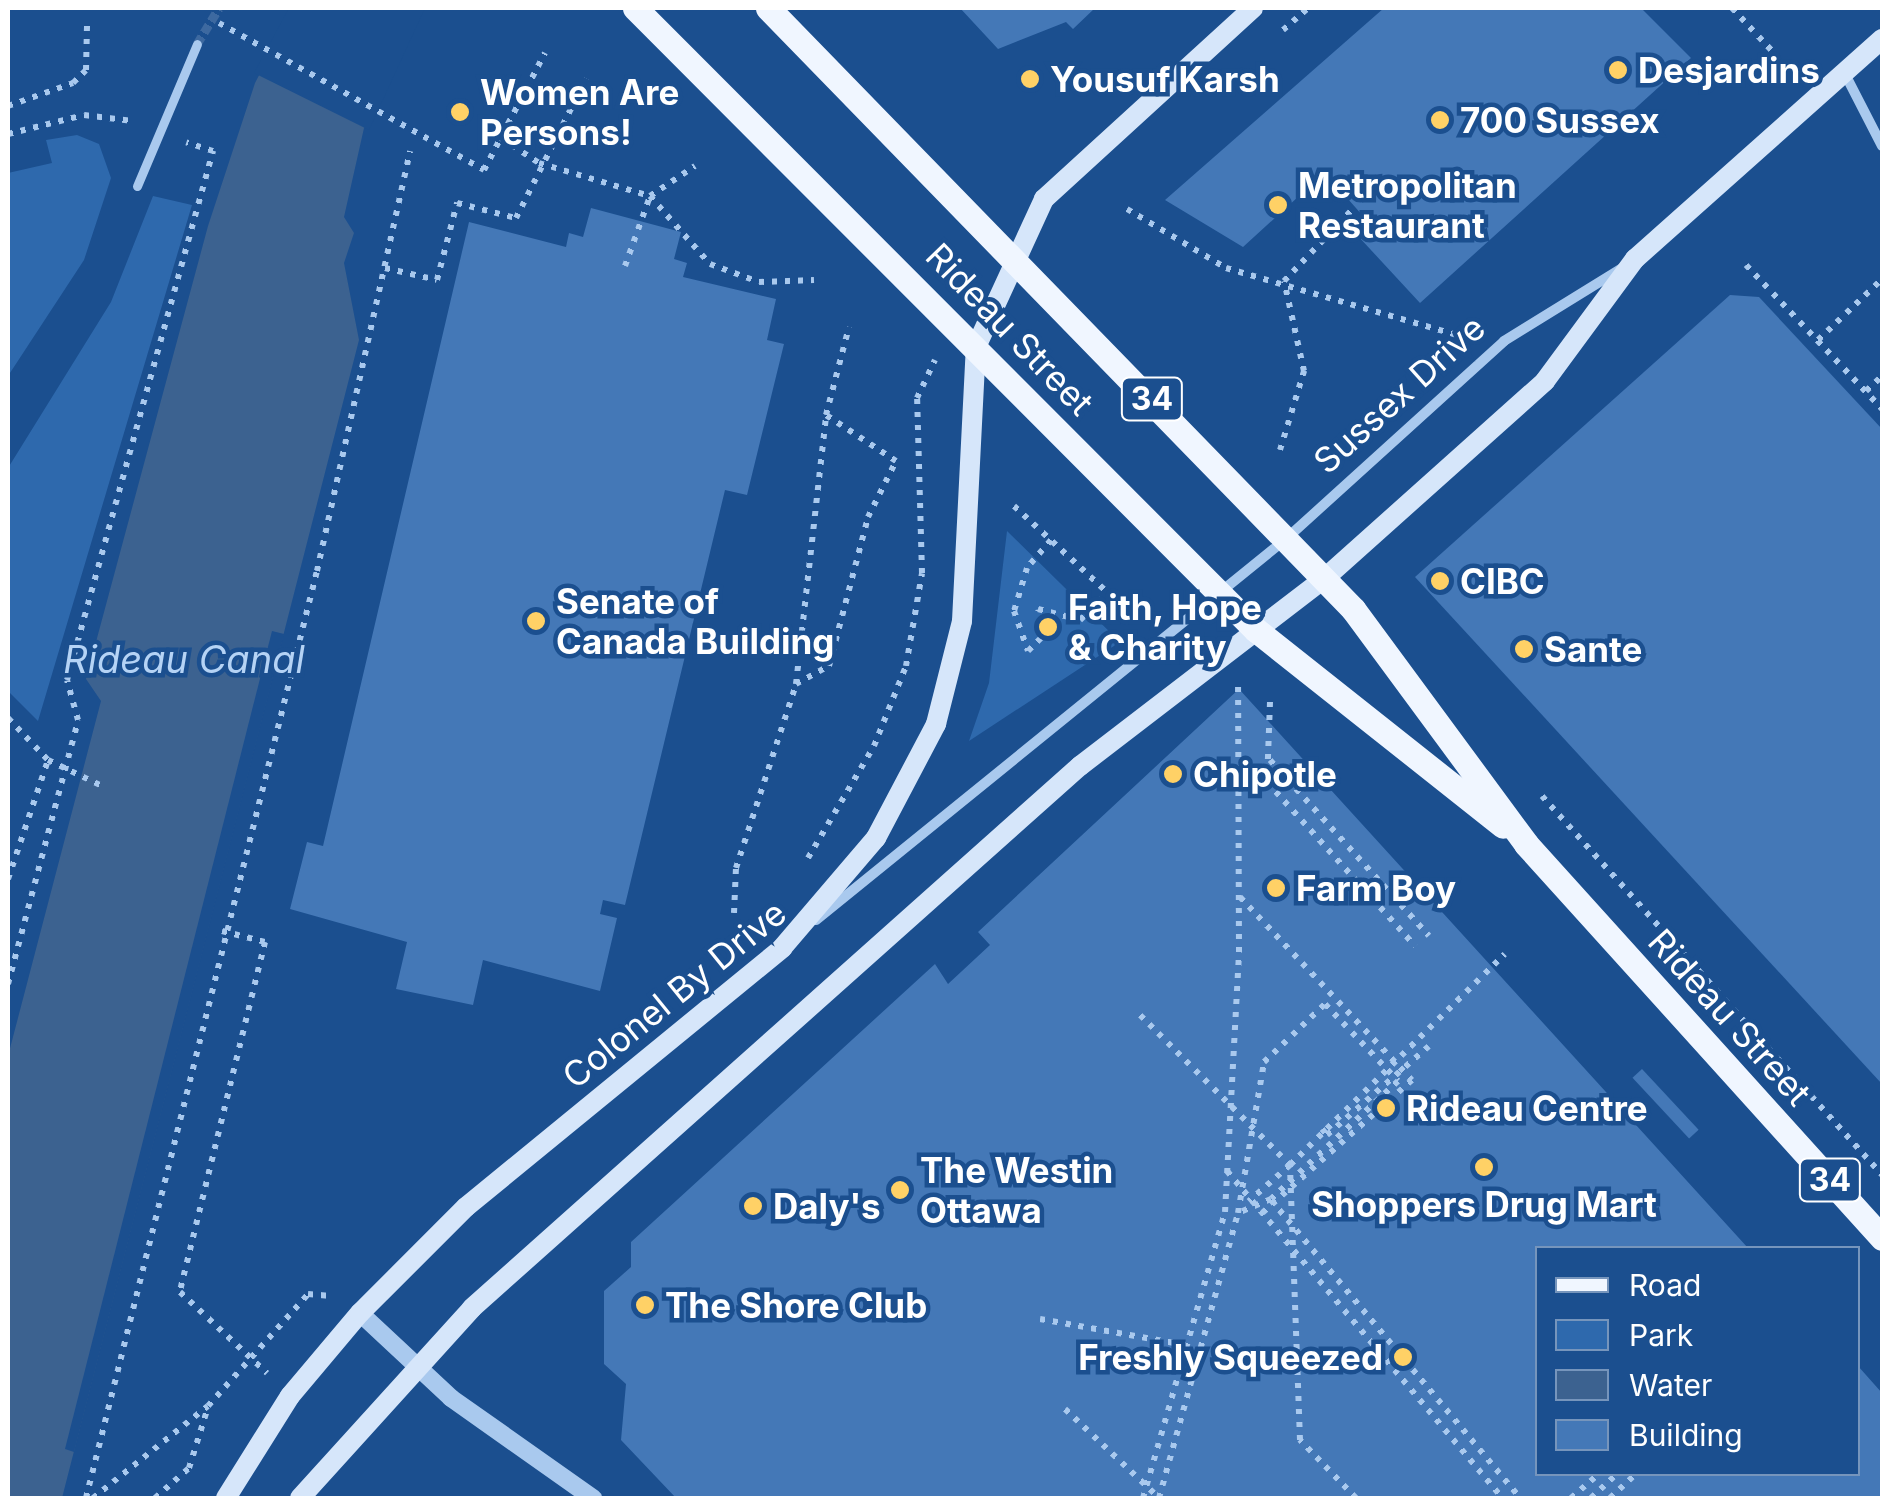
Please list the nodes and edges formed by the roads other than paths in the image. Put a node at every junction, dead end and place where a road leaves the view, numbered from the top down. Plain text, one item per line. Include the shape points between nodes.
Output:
1 (635, 8) edge
2 (768, 8) edge
3 (1253, 8) edge
4 (1882, 40) edge
5 (197, 44) tunnel mouth
6 (1845, 74) junction
7 (1882, 146) edge
8 (138, 186) dead end
9 (1635, 259) junction
10 (1016, 260) junction
11 (976, 347) junction
12 (1287, 538) junction
13 (1325, 578) junction
14 (1219, 593) junction
15 (1256, 630) junction
16 (1526, 844) junction
17 (782, 948) junction
18 (1882, 1238) edge
19 (360, 1312) junction
20 (415, 1364) junction
21 (226, 1498) edge
22 (300, 1498) edge
23 (593, 1498) edge

1 - 11 main road, Rideau Street / 34
2 - 10 main road, Rideau Street / 34
3 - 10 main road via 1044,199
4 - 6 main road, Sussex Drive
5 - 8 street
6 - 7 street
6 - 9 main road, Sussex Drive
9 - 12 street, Sussex Drive via 1504,341
9 - 13 main road, Sussex Drive via 1545,381
10 - 11 main road
10 - 12 main road, Rideau Street / 34
11 - 14 main road, Rideau Street / 34
11 - 17 main road via 964,606 936,724 876,838
12 - 13 main road, Rideau Street / 34
12 - 14 street, Sussex Drive
13 - 15 main road, Sussex Drive
13 - 16 main road, Rideau Street / 34 via 1389,649
14 - 15 main road, Rideau Street / 34
14 - 17 street, Colonel By Drive
15 - 16 main road, Rideau Street / 34
15 - 20 main road via 1080,766
16 - 18 main road, Rideau Street / 34
17 - 19 main road, Colonel By Drive via 466,1207
19 - 20 street
19 - 21 main road, Colonel By Drive via 290,1396
20 - 22 main road
20 - 23 street

